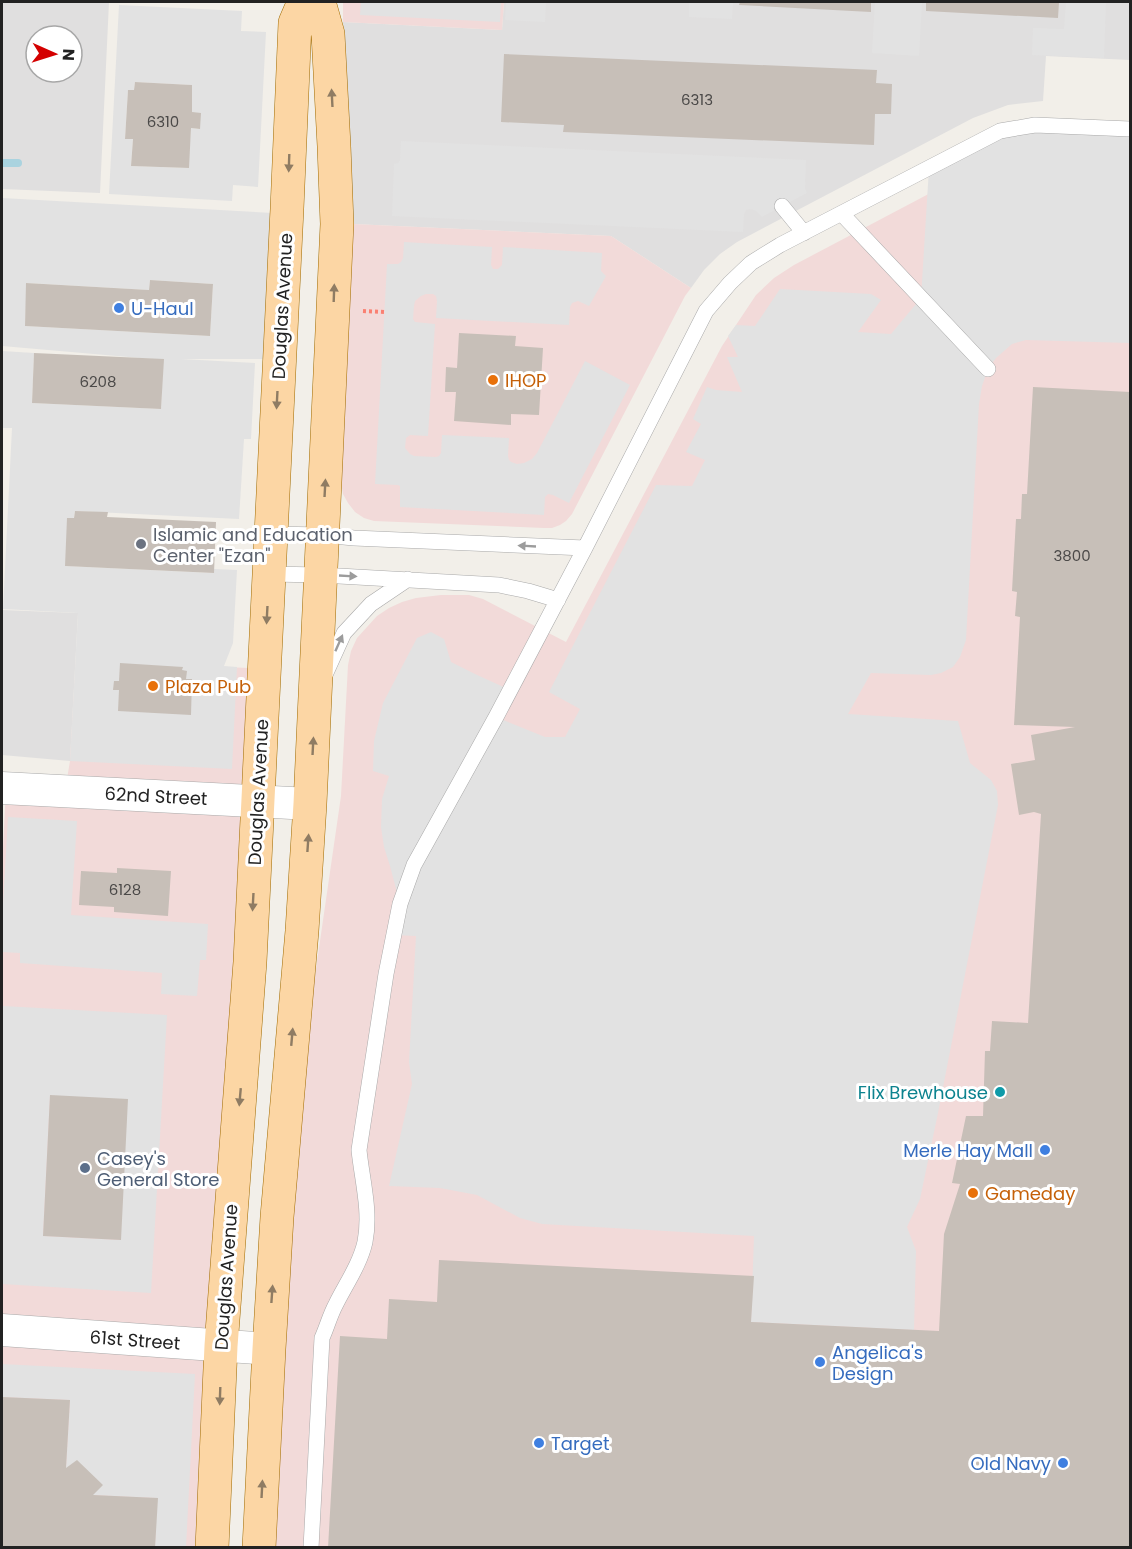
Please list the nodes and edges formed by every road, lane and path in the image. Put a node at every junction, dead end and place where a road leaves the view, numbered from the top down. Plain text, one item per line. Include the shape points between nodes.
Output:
1 (304, 2) edge
2 (319, 2) edge
3 (1131, 129) edge
4 (782, 206) dead end
5 (842, 214) junction
6 (804, 233) junction
7 (367, 311) dead end
8 (384, 312) dead end
9 (988, 369) dead end
10 (271, 534) junction
11 (323, 535) junction
12 (585, 548) junction
13 (269, 574) junction
14 (321, 575) junction
15 (408, 579) junction
16 (558, 600) junction
17 (315, 696) junction
18 (2, 788) edge
19 (258, 802) junction
20 (310, 804) junction
21 (2, 1330) edge
22 (221, 1346) junction
23 (269, 1349) junction
24 (213, 1548) edge
25 (259, 1548) edge
26 (311, 1548) edge

1 -> 10 main road, Douglas Avenue via 295,23
11 -> 2 main road via 337,224 328,34
3 - 5 lane via 1035,125 1000,131
4 - 6 lane
5 - 6 lane
5 - 9 lane
6 - 12 lane via 751,263 706,311
7 - 8 path
10 - 11 lane
10 - 13 main road, Douglas Avenue
12 -> 11 lane
11 - 14 main road
12 - 16 lane
13 - 14 lane
13 -> 19 main road, Douglas Avenue
14 -> 15 lane
14 - 17 main road
15 - 16 lane via 499,585
17 -> 15 lane via 344,633 371,604
16 - 26 lane via 414,865 400,904 359,1150 367,1203 365,1241 359,1262 322,1338
20 -> 17 main road
18 - 19 street, 62nd Street
19 - 20 street, 62nd Street
19 -> 22 main road, Douglas Avenue
23 -> 20 main road
21 - 22 street, 61st Street
22 - 23 street, 61st Street
22 -> 24 main road, Douglas Avenue
25 -> 23 main road

